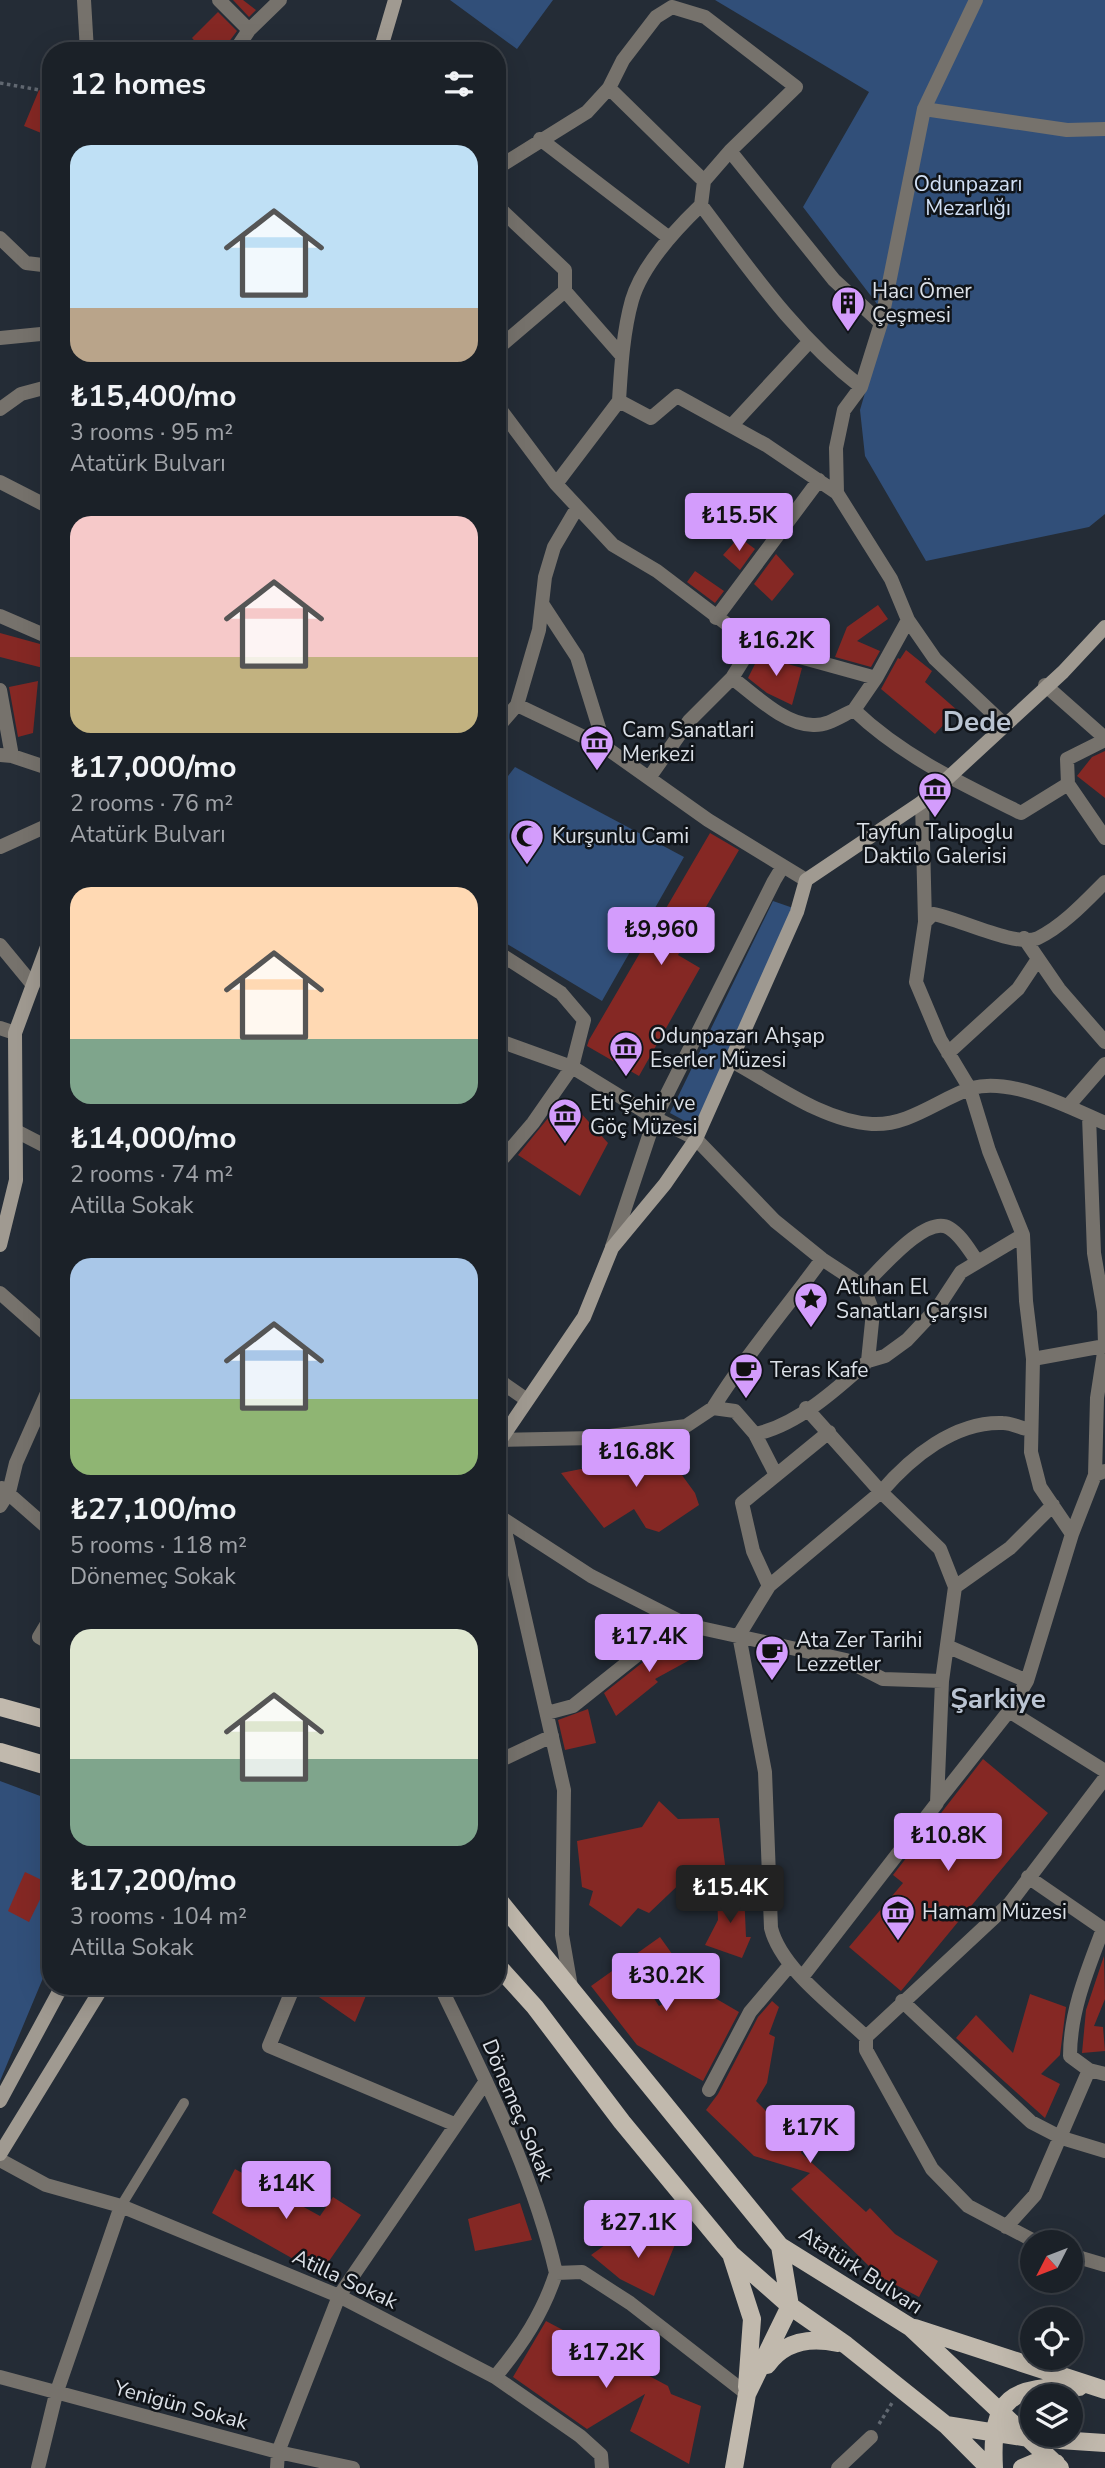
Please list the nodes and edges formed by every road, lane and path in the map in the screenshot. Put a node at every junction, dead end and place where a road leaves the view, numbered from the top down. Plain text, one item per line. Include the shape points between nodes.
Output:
1 (83, 0) edge
2 (219, 0) edge
3 (280, 0) edge
4 (395, 0) edge
5 (976, 0) edge
6 (249, 30) junction
7 (86, 42) edge
8 (241, 42) edge
9 (383, 42) edge
10 (0, 83) edge
11 (609, 88) junction
12 (42, 90) edge
13 (924, 109) junction
14 (1105, 129) edge
15 (540, 139) junction
16 (730, 151) junction
17 (506, 162) edge
18 (704, 181) junction
19 (701, 205) junction
20 (506, 214) edge
21 (668, 237) junction
22 (0, 238) edge
23 (42, 265) edge
24 (565, 292) junction
25 (881, 323) junction
26 (42, 334) edge
27 (0, 338) edge
28 (506, 341) edge
29 (809, 342) junction
30 (622, 356) junction
31 (861, 387) junction
32 (42, 388) edge
33 (619, 401) junction
34 (0, 409) edge
35 (506, 417) edge
36 (732, 425) junction
37 (819, 480) junction
38 (0, 482) edge
39 (556, 484) junction
40 (837, 494) junction
41 (42, 503) edge
42 (576, 508) junction
43 (543, 605) junction
44 (0, 616) edge
45 (716, 618) junction
46 (908, 620) junction
47 (1105, 627) edge
48 (42, 635) edge
49 (753, 644) junction
50 (732, 678) junction
51 (876, 678) junction
52 (1045, 685) junction
53 (0, 690) edge
54 (517, 705) junction
55 (854, 710) junction
56 (506, 718) edge
57 (1004, 724) junction
58 (1105, 739) edge
59 (605, 747) junction
60 (6, 755) edge
61 (42, 766) edge
62 (947, 777) junction
63 (649, 778) junction
64 (1068, 784) junction
65 (922, 802) junction
66 (42, 828) edge
67 (1105, 838) edge
68 (0, 847) edge
69 (783, 866) junction
70 (806, 880) junction
71 (1105, 882) edge
72 (925, 922) junction
73 (1024, 939) junction
74 (0, 945) edge
75 (506, 957) edge
76 (1038, 959) junction
77 (42, 960) edge
78 (33, 985) junction
79 (0, 1028) edge
80 (15, 1033) junction
81 (1105, 1042) edge
82 (506, 1043) edge
83 (948, 1053) junction
84 (730, 1060) junction
85 (1105, 1064) edge
86 (572, 1067) junction
87 (970, 1089) junction
88 (1068, 1106) junction
89 (1089, 1116) junction
90 (655, 1118) junction
91 (1105, 1123) edge
92 (18, 1132) junction
93 (696, 1139) junction
94 (42, 1144) edge
95 (506, 1154) edge
96 (1091, 1182) junction
97 (1105, 1191) edge
98 (1023, 1235) junction
99 (0, 1245) edge
100 (612, 1248) junction
101 (822, 1259) junction
102 (977, 1261) junction
103 (863, 1286) junction
104 (0, 1293) edge
105 (1105, 1311) edge
106 (42, 1330) edge
107 (1105, 1346) edge
108 (1033, 1359) junction
109 (868, 1361) junction
110 (506, 1385) edge
111 (527, 1400) junction
112 (42, 1404) edge
113 (713, 1408) junction
114 (806, 1408) junction
115 (1030, 1430) junction
116 (506, 1431) edge
117 (829, 1432) junction
118 (755, 1434) junction
119 (506, 1443) edge
120 (1100, 1473) edge
121 (776, 1475) junction
122 (4, 1490) edge
123 (881, 1492) junction
124 (1052, 1505) junction
125 (0, 1506) edge
126 (506, 1522) edge
127 (42, 1523) edge
128 (1072, 1534) junction
129 (506, 1535) edge
130 (769, 1586) junction
131 (955, 1587) junction
132 (687, 1625) junction
133 (739, 1635) junction
134 (949, 1647) junction
135 (942, 1681) junction
136 (1027, 1681) junction
137 (0, 1707) edge
138 (1009, 1710) junction
139 (547, 1713) junction
140 (42, 1719) edge
141 (552, 1736) junction
142 (0, 1752) edge
143 (506, 1758) edge
144 (42, 1764) edge
145 (1105, 1772) edge
146 (1105, 1779) edge
147 (937, 1803) junction
148 (1028, 1877) junction
149 (771, 1885) junction
150 (698, 1890) dead end
151 (506, 1909) edge
152 (1104, 1930) edge
153 (790, 1965) junction
154 (506, 1975) edge
155 (803, 1976) junction
156 (571, 1987) junction
157 (57, 1995) edge
158 (97, 1995) edge
159 (290, 1995) edge
160 (444, 1995) edge
161 (902, 2001) junction
162 (866, 2037) junction
163 (1089, 2070) junction
164 (1105, 2074) edge
165 (486, 2081) junction
166 (709, 2090) dead end
167 (0, 2101) edge
168 (184, 2103) dead end
169 (454, 2124) junction
170 (1062, 2138) junction
171 (1105, 2151) edge
172 (0, 2154) edge
173 (0, 2160) edge
174 (121, 2206) junction
175 (1006, 2227) junction
176 (1020, 2234) edge
177 (780, 2246) junction
178 (731, 2254) junction
179 (1083, 2259) edge
180 (1105, 2265) edge
181 (556, 2273) junction
182 (339, 2296) junction
183 (789, 2306) junction
184 (910, 2326) junction
185 (846, 2345) junction
186 (0, 2377) edge
187 (495, 2377) junction
188 (900, 2389) junction
189 (1101, 2389) edge
190 (56, 2394) junction
191 (747, 2394) junction
192 (1001, 2412) junction
193 (946, 2426) junction
194 (1020, 2430) edge
195 (992, 2432) junction
196 (872, 2437) joint
197 (1020, 2437) edge
198 (1083, 2442) edge
199 (1105, 2443) edge
200 (1038, 2447) edge
201 (278, 2452) junction
202 (1058, 2466) edge
203 (38, 2468) edge
204 (277, 2468) edge
205 (352, 2468) edge
206 (603, 2468) edge
207 (734, 2468) edge
208 (838, 2468) edge
209 (991, 2468) edge
210 (1022, 2468) edge

1 - 7 street
2 - 6 street
3 - 6 street
4 - 9 street
5 - 13 street
6 - 8 street
10 - 12 path
11 - 15 street via 587,112
11 - 16 street via 623,60 656,17 672,7 705,17 796,87
11 - 18 street
13 - 14 street via 1068,130
13 - 25 street
15 - 17 street
15 - 21 street
16 - 18 street
16 - 25 street via 834,280
18 - 19 street
19 - 21 street
19 - 29 street
20 - 24 street via 565,270
21 - 30 street via 632,298
22 - 23 street via 26,263
24 - 28 street
24 - 30 street
25 - 31 street
26 - 27 street
29 - 31 street
29 - 36 street
30 - 33 street
31 - 40 street via 844,410 836,449
32 - 34 street via 21,394
33 - 36 street via 651,418 677,396
33 - 39 street
35 - 39 street
36 - 37 street
37 - 40 street
37 - 45 street
38 - 41 street
39 - 42 street
40 - 46 street via 891,579
42 - 43 street via 554,547
42 - 45 street via 613,545 657,570
43 - 54 street
43 - 59 street via 577,657
44 - 48 street
45 - 49 street
46 - 51 street
46 - 57 street via 934,659
47 - 52 street
49 - 50 street
49 - 51 street
50 - 55 street via 796,722 813,726
50 - 63 street via 689,721
51 - 55 street
52 - 57 street
52 - 58 street
53 - 60 street
54 - 56 street
54 - 59 street
55 - 62 street
57 - 62 street
58 - 64 street via 1067,759
59 - 63 street
60 - 61 street
62 - 64 street via 1021,813
62 - 65 street
63 - 69 street
64 - 67 street
65 - 70 street
65 - 72 street
66 - 68 street
69 - 70 street
69 - 90 street
70 - 84 street via 797,912
71 - 73 street via 1080,908 1036,939
72 - 73 street via 933,914
72 - 83 street via 916,982
73 - 76 street
74 - 78 street
75 - 86 street via 561,993 584,1020
76 - 81 street
76 - 83 street via 1018,989
77 - 78 street
78 - 80 street
79 - 80 street
80 - 92 street
82 - 86 street
83 - 87 street
84 - 87 street via 825,1112 872,1124 915,1116
84 - 93 street
85 - 88 street
86 - 90 street
86 - 95 street
87 - 88 street via 991,1084
87 - 98 street
88 - 89 street
89 - 91 street
89 - 96 street
90 - 93 street
90 - 100 street
92 - 94 street
92 - 99 street via 16,1180
93 - 100 street
93 - 101 street via 775,1221
96 - 97 street
96 - 105 street via 1094,1252
98 - 102 street
98 - 108 street
100 - 111 street via 584,1317
101 - 103 street
101 - 113 street via 735,1371
102 - 103 street via 948,1227 935,1225 917,1234
102 - 109 street via 961,1272 908,1340
103 - 109 street via 873,1312
104 - 106 street
105 - 107 street
107 - 108 street
107 - 120 street via 1097,1398
108 - 115 street
109 - 114 street via 826,1398
110 - 111 street
111 - 116 street
112 - 122 street
113 - 118 street via 735,1411
113 - 119 street via 686,1426 595,1438
114 - 117 street
114 - 118 street via 775,1430
115 - 123 street via 1004,1423 956,1431 899,1470
115 - 124 street via 1040,1486
117 - 121 street
117 - 123 street
118 - 121 street
120 - 128 street
121 - 130 street via 742,1503 753,1551
122 - 125 street
122 - 127 street
123 - 130 street
123 - 131 street via 940,1549
124 - 128 street
124 - 131 street via 1010,1548
126 - 132 street via 591,1576
128 - 136 street
129 - 139 street
130 - 133 street
131 - 134 street
132 - 133 street
132 - 139 street via 647,1647 573,1706
133 - 135 street via 846,1660 883,1679
133 - 149 street via 765,1772
134 - 135 street
134 - 136 street
135 - 147 street
136 - 138 street
137 - 140 main road
138 - 145 street
138 - 147 street
139 - 141 street
141 - 143 street
141 - 156 street via 564,1790 562,1934
142 - 144 main road
146 - 148 street
147 - 155 street
148 - 152 street
148 - 161 street via 1010,1903
149 - 150 path
149 - 153 street via 775,1945
151 - 156 main road, Atatürk Bulvarı
152 - 163 street via 1081,1986 1070,2038 1070,2056
153 - 155 street
153 - 166 street via 750,2012
154 - 178 main road
155 - 162 street
156 - 177 main road, Atatürk Bulvarı
157 - 167 street
158 - 172 street
159 - 169 street via 269,2046
160 - 165 street, Dönemeç Sokak
161 - 162 street
161 - 170 street via 1031,2122
162 - 175 street via 866,2050 932,2169 968,2206
163 - 164 street
163 - 170 street
165 - 169 street
165 - 181 street, Dönemeç Sokak via 547,2234
168 - 174 lane
169 - 182 street
170 - 171 street
170 - 175 street via 1035,2195
173 - 174 street, Atilla Sokak via 46,2185
174 - 182 street, Atilla Sokak
174 - 190 street
175 - 176 street
177 - 183 main road
177 - 184 main road, Atatürk Bulvarı
178 - 183 main road
178 - 191 main road via 752,2319
179 - 180 street
181 - 187 street via 522,2344
181 - 191 street via 582,2272
182 - 187 street, Atilla Sokak
182 - 201 street
183 - 185 main road
183 - 191 main road
184 - 189 main road
184 - 192 main road, Atatürk Bulvarı
185 - 188 main road
185 - 191 main road via 821,2340 788,2345 772,2358
186 - 190 street, Yenigün Sokak
187 - 206 street, Atilla Sokak via 580,2436 601,2455
188 - 193 main road
188 - 196 path
189 - 192 main road via 1035,2388 1021,2392
190 - 201 street, Yenigün Sokak
190 - 203 street
191 - 207 main road
192 - 194 main road, Atatürk Bulvarı
192 - 195 main road
193 - 195 main road
193 - 209 main road
195 - 197 main road
195 - 209 main road
196 - 208 street
198 - 199 main road
200 - 202 main road, Atatürk Bulvarı
201 - 204 street
201 - 205 street, Yenigün Sokak
202 - 210 main road via 1041,2460

